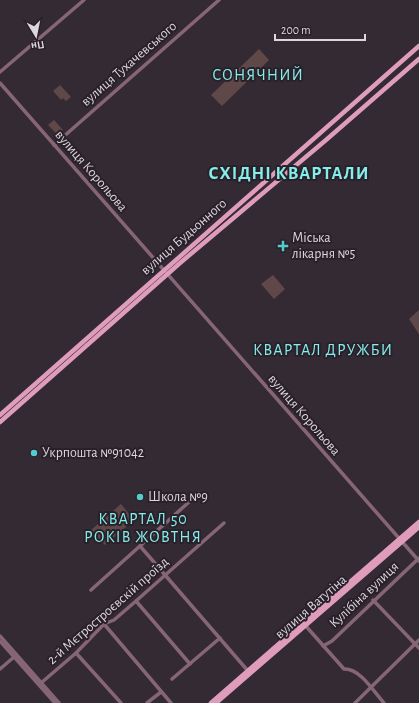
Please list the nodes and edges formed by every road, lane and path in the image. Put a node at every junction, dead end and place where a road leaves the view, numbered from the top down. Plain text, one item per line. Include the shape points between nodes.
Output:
1 (84, 0) edge
2 (219, 0) edge
3 (419, 46) edge
4 (419, 59) edge
5 (0, 72) edge
6 (0, 83) edge
7 (54, 145) junction
8 (163, 270) junction
9 (167, 274) junction
10 (0, 415) edge
11 (0, 422) edge
12 (199, 493) dead end
13 (419, 522) edge
14 (224, 523) dead end
15 (419, 527) edge
16 (400, 541) junction
17 (140, 546) junction
18 (419, 560) edge
19 (165, 575) junction
20 (91, 590) dead end
21 (373, 600) junction
22 (136, 601) junction
23 (104, 624) junction
24 (304, 625) junction
25 (0, 636) edge
26 (220, 638) junction
27 (419, 640) edge
28 (0, 641) edge
29 (415, 644) junction
30 (323, 646) junction
31 (419, 648) edge
32 (76, 653) junction
33 (14, 657) junction
34 (190, 664) junction
35 (0, 669) edge
36 (248, 671) junction
37 (172, 679) dead end
38 (41, 683) junction
39 (370, 688) junction
40 (161, 692) junction
41 (55, 703) edge
42 (59, 703) edge
43 (121, 703) edge
44 (147, 703) edge
45 (171, 703) edge
46 (212, 703) edge
47 (216, 703) edge
48 (355, 703) edge
49 (384, 703) edge

1 - 5 street
2 - 7 street, вулиця Тухачевського
3 - 8 main road, вулиця Будьонного
4 - 9 main road, вулиця Будьонного
6 - 7 street, вулиця Корольова
7 - 8 street, вулиця Корольова
8 - 9 street, вулиця Корольова
8 - 10 main road, вулиця Будьонного
9 - 11 main road, вулиця Будьонного
9 - 16 street, вулиця Корольова
12 - 17 street
13 - 16 main road, вулиця Ватутіна
14 - 19 street, 2-й Мєтростроєвскій проїзд
15 - 16 main road, вулиця Ватутіна
16 - 18 street, вулиця Корольова
16 - 24 main road, вулиця Ватутіна
17 - 19 street
17 - 20 street
18 - 21 street, Кулібіна вулиця
19 - 22 street, 2-й Мєтростроєвскій проїзд
19 - 26 street
21 - 29 street
21 - 30 street, Кулібіна вулиця via 332,641
22 - 23 street, 2-й Мєтростроєвскій проїзд via 114,620
22 - 34 street
23 - 32 street, 2-й Мєтростроєвскій проїзд
23 - 40 street
24 - 30 street
24 - 36 main road, вулиця Ватутіна
24 - 47 main road, вулиця Ватутіна
25 - 38 street
26 - 34 street
26 - 36 street
27 - 29 street
28 - 33 street
29 - 31 street
29 - 39 street
30 - 39 street via 344,669 357,673
32 - 38 street, 2-й Мєтростроєвскій проїзд
32 - 43 street
33 - 35 street
33 - 41 street
34 - 37 street
36 - 46 main road, вулиця Ватутіна
38 - 42 street
39 - 48 street
39 - 49 street
40 - 44 street
40 - 45 street

